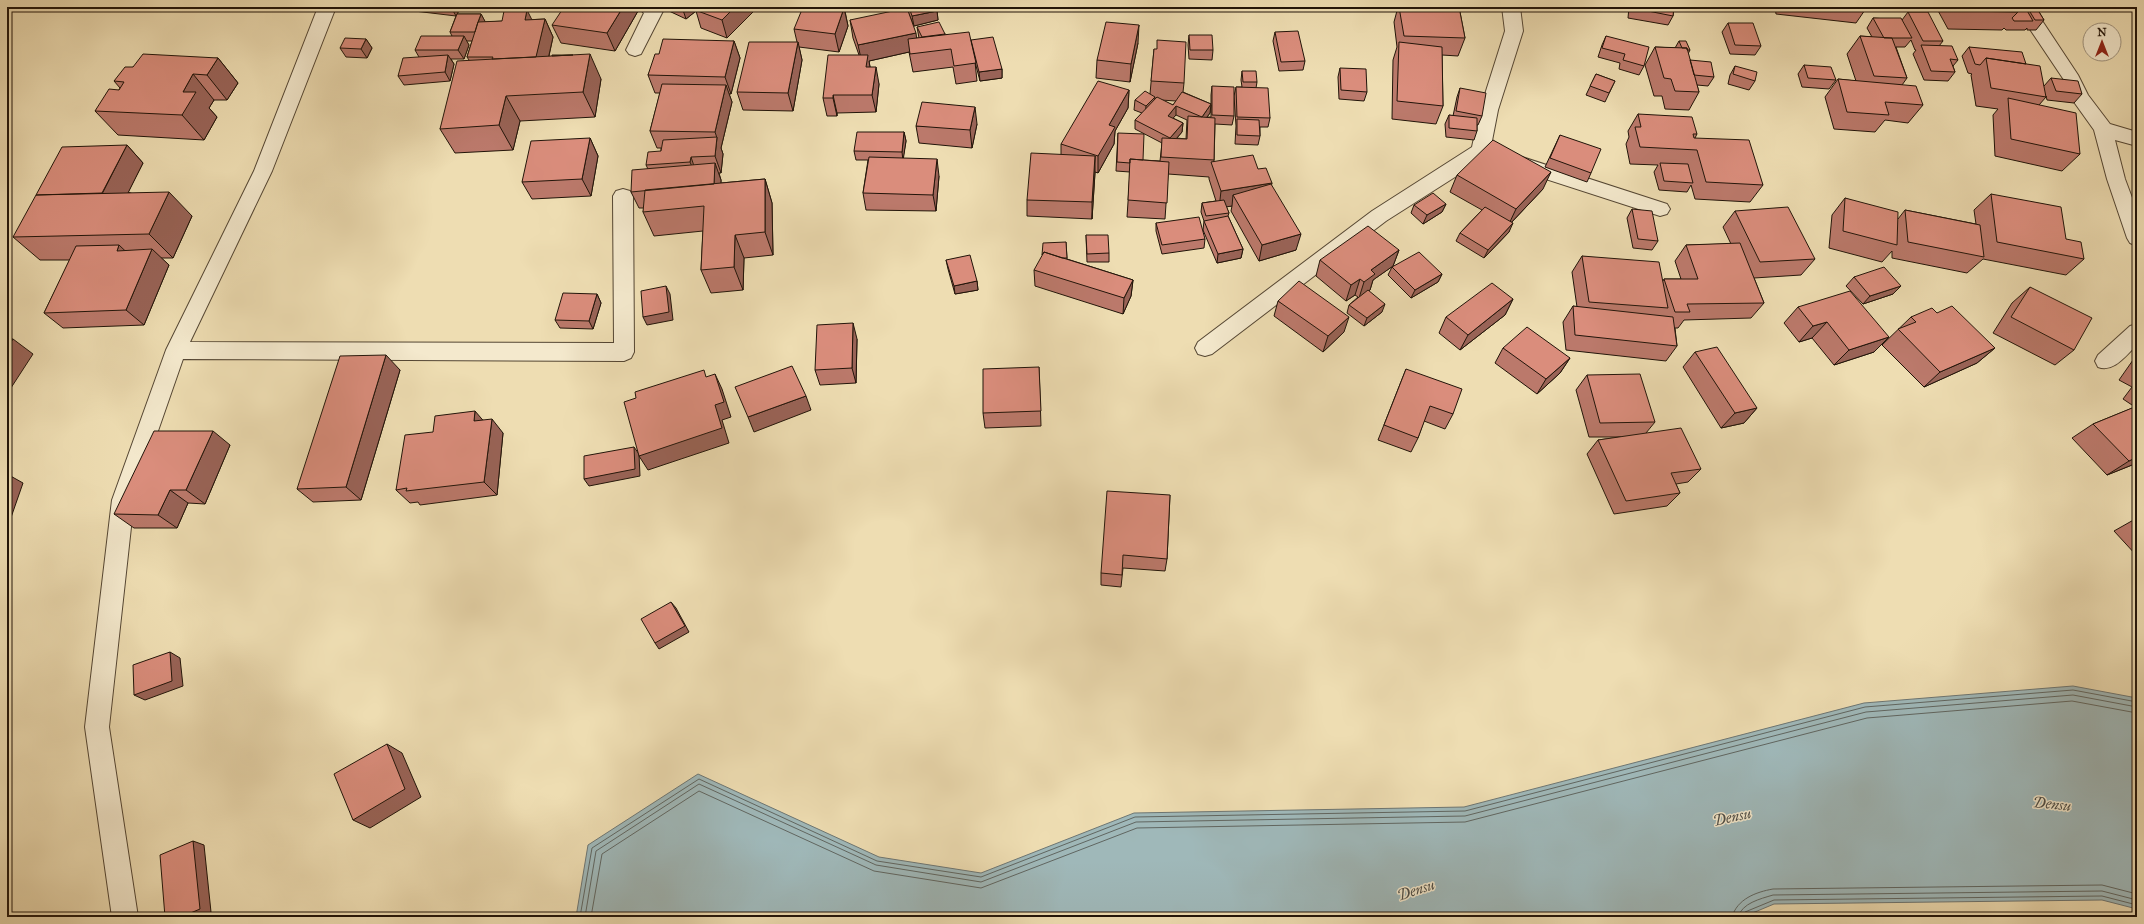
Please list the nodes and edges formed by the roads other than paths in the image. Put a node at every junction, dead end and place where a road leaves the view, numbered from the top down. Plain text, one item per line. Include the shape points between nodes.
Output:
1 (327, 7) edge
2 (646, 7) edge
3 (1511, 7) edge
4 (2024, 7) edge
5 (635, 50) dead end
6 (2103, 129) junction
7 (2137, 139) edge
8 (1494, 155) junction
9 (623, 196) dead end
10 (1660, 209) dead end
11 (2137, 238) edge
12 (2137, 332) edge
13 (1205, 348) dead end
14 (176, 350) junction
15 (2105, 361) dead end
16 (125, 917) edge

1 - 14 street via 263,171
2 - 5 street via 654,11
3 - 8 street via 1514,31 1489,110
4 - 6 street
6 - 7 street
6 - 11 street via 2116,179
8 - 10 street
8 - 13 street via 1379,216
9 - 14 street via 624,352
12 - 15 street
14 - 16 street via 123,500 97,727

